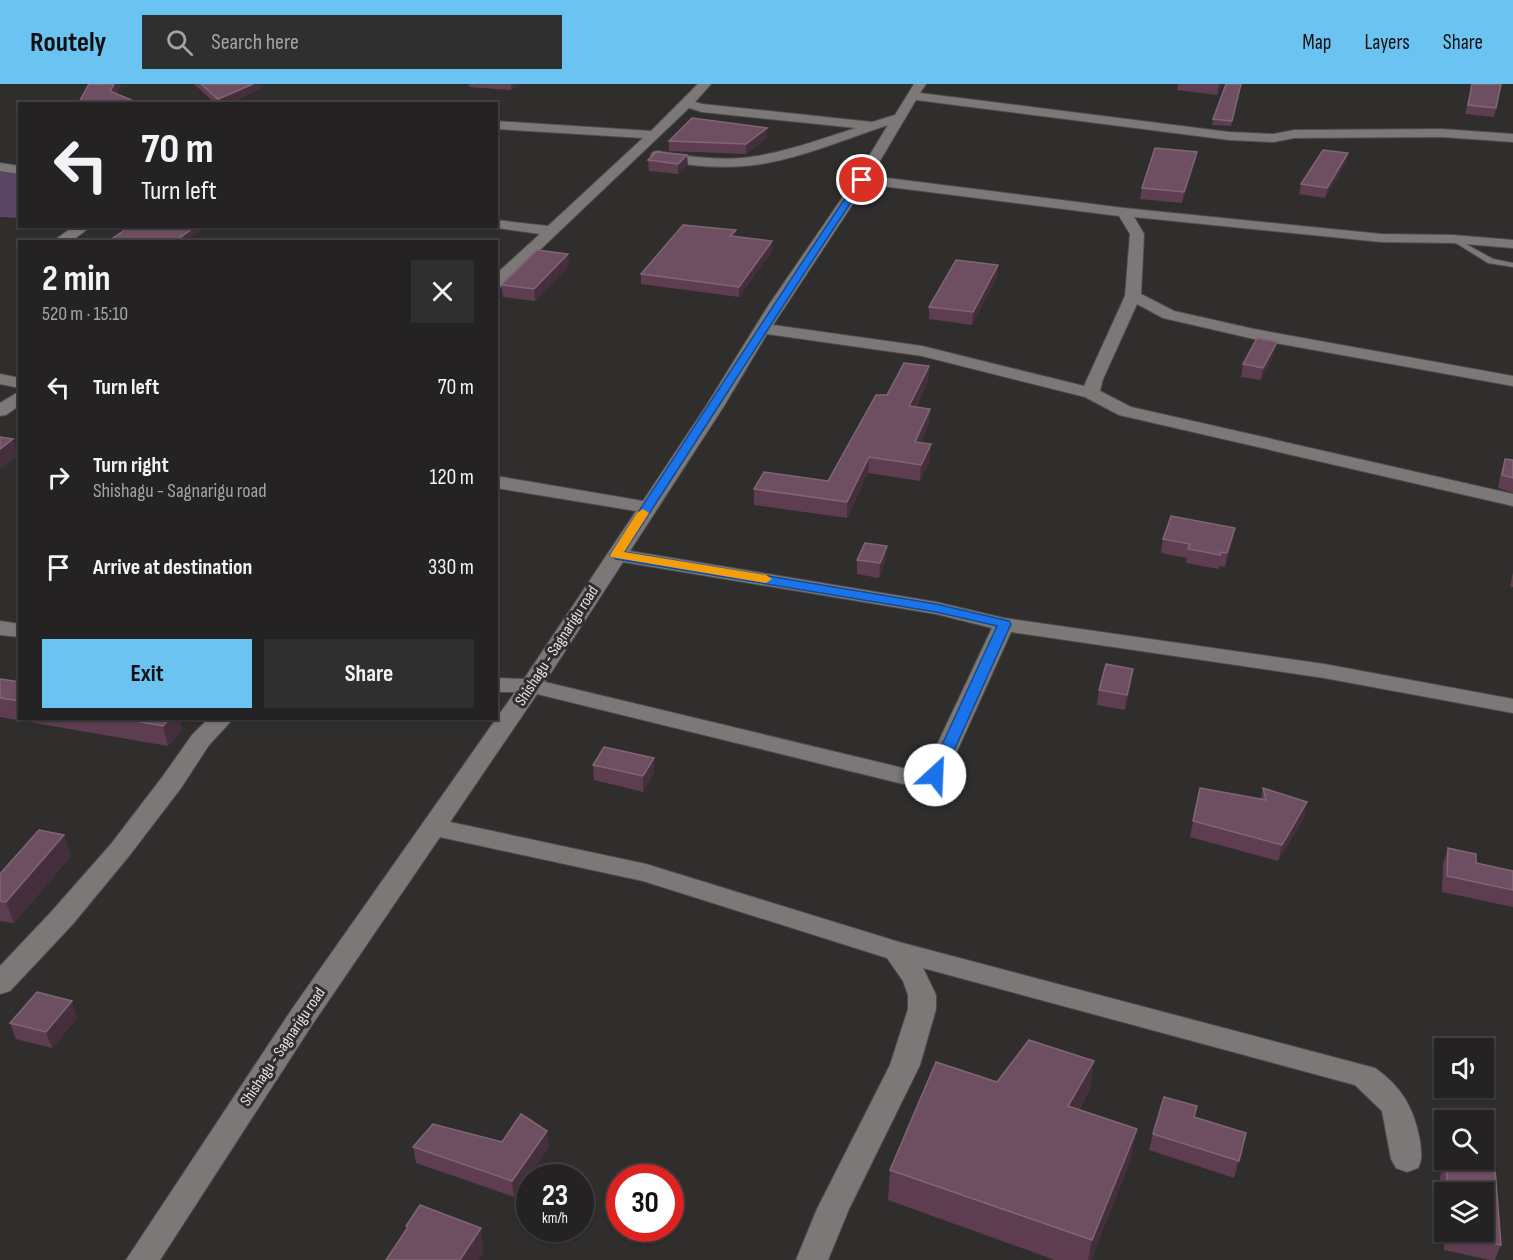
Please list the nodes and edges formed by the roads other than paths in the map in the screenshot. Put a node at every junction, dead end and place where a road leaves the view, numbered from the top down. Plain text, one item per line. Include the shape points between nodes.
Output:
1 (705, 84) edge
2 (916, 90) edge
3 (687, 104) junction
4 (898, 118) junction
5 (498, 125) edge
6 (875, 126) junction
7 (653, 135) junction
8 (1513, 138) edge
9 (632, 156) junction
10 (0, 167) edge
11 (18, 170) edge
12 (862, 180) junction
13 (1124, 212) junction
14 (498, 224) edge
15 (81, 228) edge
16 (553, 231) junction
17 (1453, 239) junction
18 (60, 240) edge
19 (1513, 244) edge
20 (1513, 265) edge
21 (498, 281) edge
22 (1133, 296) junction
23 (763, 328) junction
24 (0, 379) edge
25 (1513, 381) edge
26 (18, 383) edge
27 (1091, 393) junction
28 (18, 398) edge
29 (0, 411) edge
30 (498, 482) edge
31 (1513, 500) edge
32 (647, 507) junction
33 (616, 555) junction
34 (1004, 624) junction
35 (0, 628) edge
36 (18, 631) edge
37 (498, 685) edge
38 (531, 686) junction
39 (1513, 706) edge
40 (221, 720) edge
41 (434, 827) junction
42 (897, 951) junction
43 (0, 984) edge
44 (1407, 1159) dead end
45 (142, 1260) edge
46 (812, 1260) edge

1 - 3 street
2 - 4 street, Shishagu - Sagnarigu road
2 - 8 street via 1229,136 1442,133
3 - 6 street
3 - 7 street
4 - 6 street
4 - 12 street, Shishagu - Sagnarigu road
5 - 7 street
6 - 9 street via 754,161
7 - 9 street
9 - 16 street
10 - 11 street
12 - 13 street
12 - 23 street, Shishagu - Sagnarigu road
13 - 17 street via 1381,238
13 - 22 street via 1137,234
14 - 16 street
15 - 18 street
16 - 21 street
17 - 19 street
17 - 20 lane via 1491,261
22 - 25 street via 1169,315
22 - 27 street
23 - 27 street via 922,351
23 - 32 street, Shishagu - Sagnarigu road
24 - 26 street
27 - 31 street via 1125,411
28 - 29 street
30 - 32 street
32 - 33 street, Shishagu - Sagnarigu road
33 - 34 street via 936,608
33 - 38 street, Shishagu - Sagnarigu road
34 - 38 street via 935,775 903,776
34 - 39 street via 1324,671
35 - 36 street
37 - 38 street
38 - 41 street, Shishagu - Sagnarigu road
40 - 43 street via 200,740 120,850
41 - 42 street via 646,873
41 - 45 street, Shishagu - Sagnarigu road via 302,1017
42 - 44 street via 1364,1076 1397,1106
42 - 46 street via 916,979 922,1009 905,1065 832,1209

